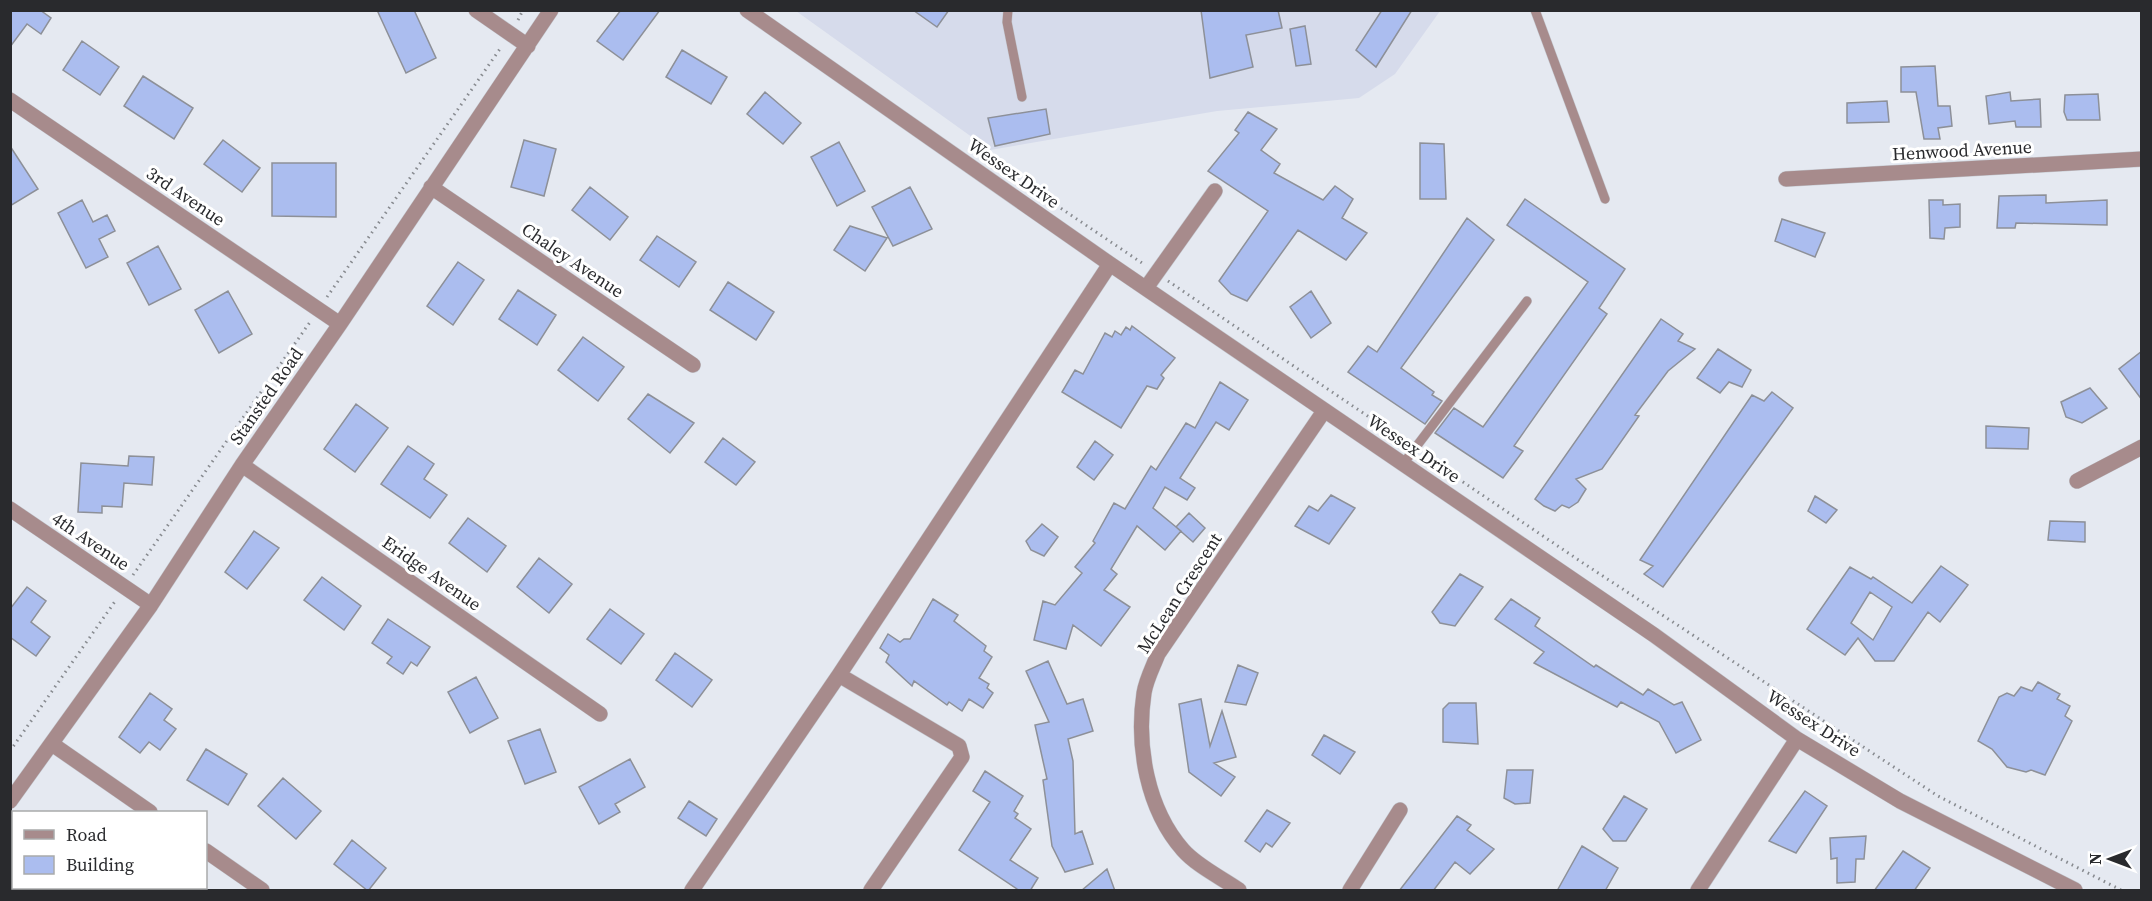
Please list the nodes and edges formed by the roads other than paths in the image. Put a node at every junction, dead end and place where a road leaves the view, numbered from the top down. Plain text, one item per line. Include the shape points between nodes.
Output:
1 (476, 10) edge
2 (551, 10) edge
3 (747, 10) edge
4 (1008, 10) edge
5 (1535, 10) edge
6 (528, 46) junction
7 (1022, 97) dead end
8 (10, 100) edge
9 (2142, 159) edge
10 (1786, 179) dead end
11 (431, 187) junction
12 (1215, 191) dead end
13 (1605, 198) dead end
14 (1110, 264) junction
15 (1146, 288) junction
16 (1527, 300) dead end
17 (340, 324) junction
18 (693, 365) dead end
19 (1324, 411) junction
20 (2142, 447) edge
21 (1402, 464) junction
22 (242, 465) junction
23 (2077, 481) dead end
24 (10, 509) edge
25 (150, 605) junction
26 (839, 675) junction
27 (600, 714) dead end
28 (1797, 739) junction
29 (52, 744) junction
30 (10, 801) edge
31 (1400, 810) dead end
32 (147, 811) edge
33 (207, 852) edge
34 (262, 891) edge
35 (692, 891) edge
36 (871, 891) edge
37 (1239, 891) edge
38 (1350, 891) edge
39 (1698, 891) edge
40 (2075, 891) edge

1 - 6 street
2 - 6 street, Stansted Road
3 - 14 street, Wessex Drive
4 - 7 lane
5 - 13 lane
6 - 11 street, Stansted Road
8 - 17 street, 3rd Avenue
9 - 10 street, Henwood Avenue
11 - 17 street, Stansted Road
11 - 18 street, Chaley Avenue
12 - 15 street
14 - 15 street, Wessex Drive
14 - 26 street
15 - 19 street, Wessex Drive
16 - 21 lane
17 - 22 street, Stansted Road
19 - 21 street, Wessex Drive
19 - 37 street, McLean Crescent via 1158,654 1145,691 1143,745 1147,780 1157,807 1184,851
20 - 23 street
21 - 28 street, Wessex Drive via 1654,635
22 - 25 street, Stansted Road
22 - 27 street, Eridge Avenue
24 - 25 street, 4th Avenue
25 - 29 street, Stansted Road
26 - 35 street
26 - 36 street via 959,746 962,757
28 - 39 street
28 - 40 street, Wessex Drive via 1900,801
29 - 30 street, Stansted Road
29 - 32 street
31 - 38 street
33 - 34 street

